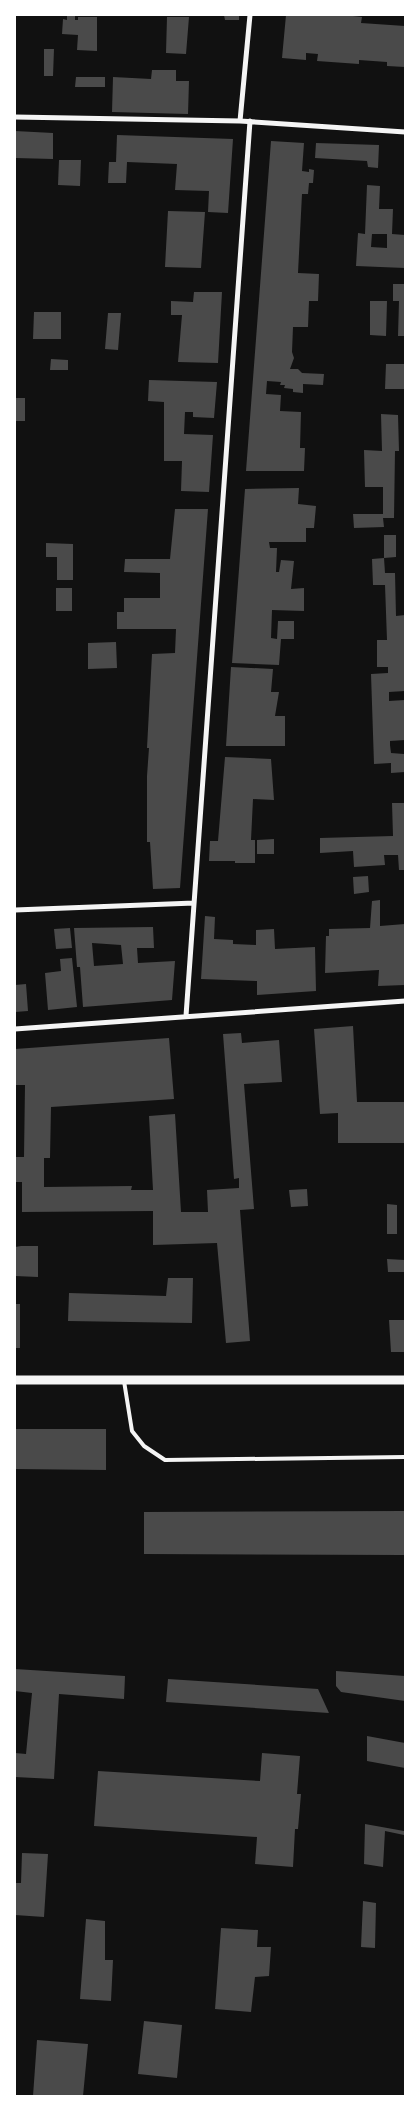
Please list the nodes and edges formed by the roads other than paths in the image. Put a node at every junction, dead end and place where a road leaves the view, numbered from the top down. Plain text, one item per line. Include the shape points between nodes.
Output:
1 (250, 15) edge
2 (15, 117) edge
3 (240, 121) junction
4 (250, 121) junction
5 (405, 132) edge
6 (194, 903) junction
7 (15, 910) edge
8 (405, 1001) edge
9 (186, 1016) junction
10 (15, 1029) edge
11 (15, 1380) edge
12 (124, 1380) junction
13 (405, 1380) edge
14 (405, 1456) edge

1 - 3 street
2 - 3 street
3 - 4 street
4 - 5 street
4 - 6 street
6 - 7 street
6 - 9 street
8 - 9 street
9 - 10 street
11 - 12 street
12 - 13 street
12 - 14 lane via 132,1431 144,1446 165,1460

